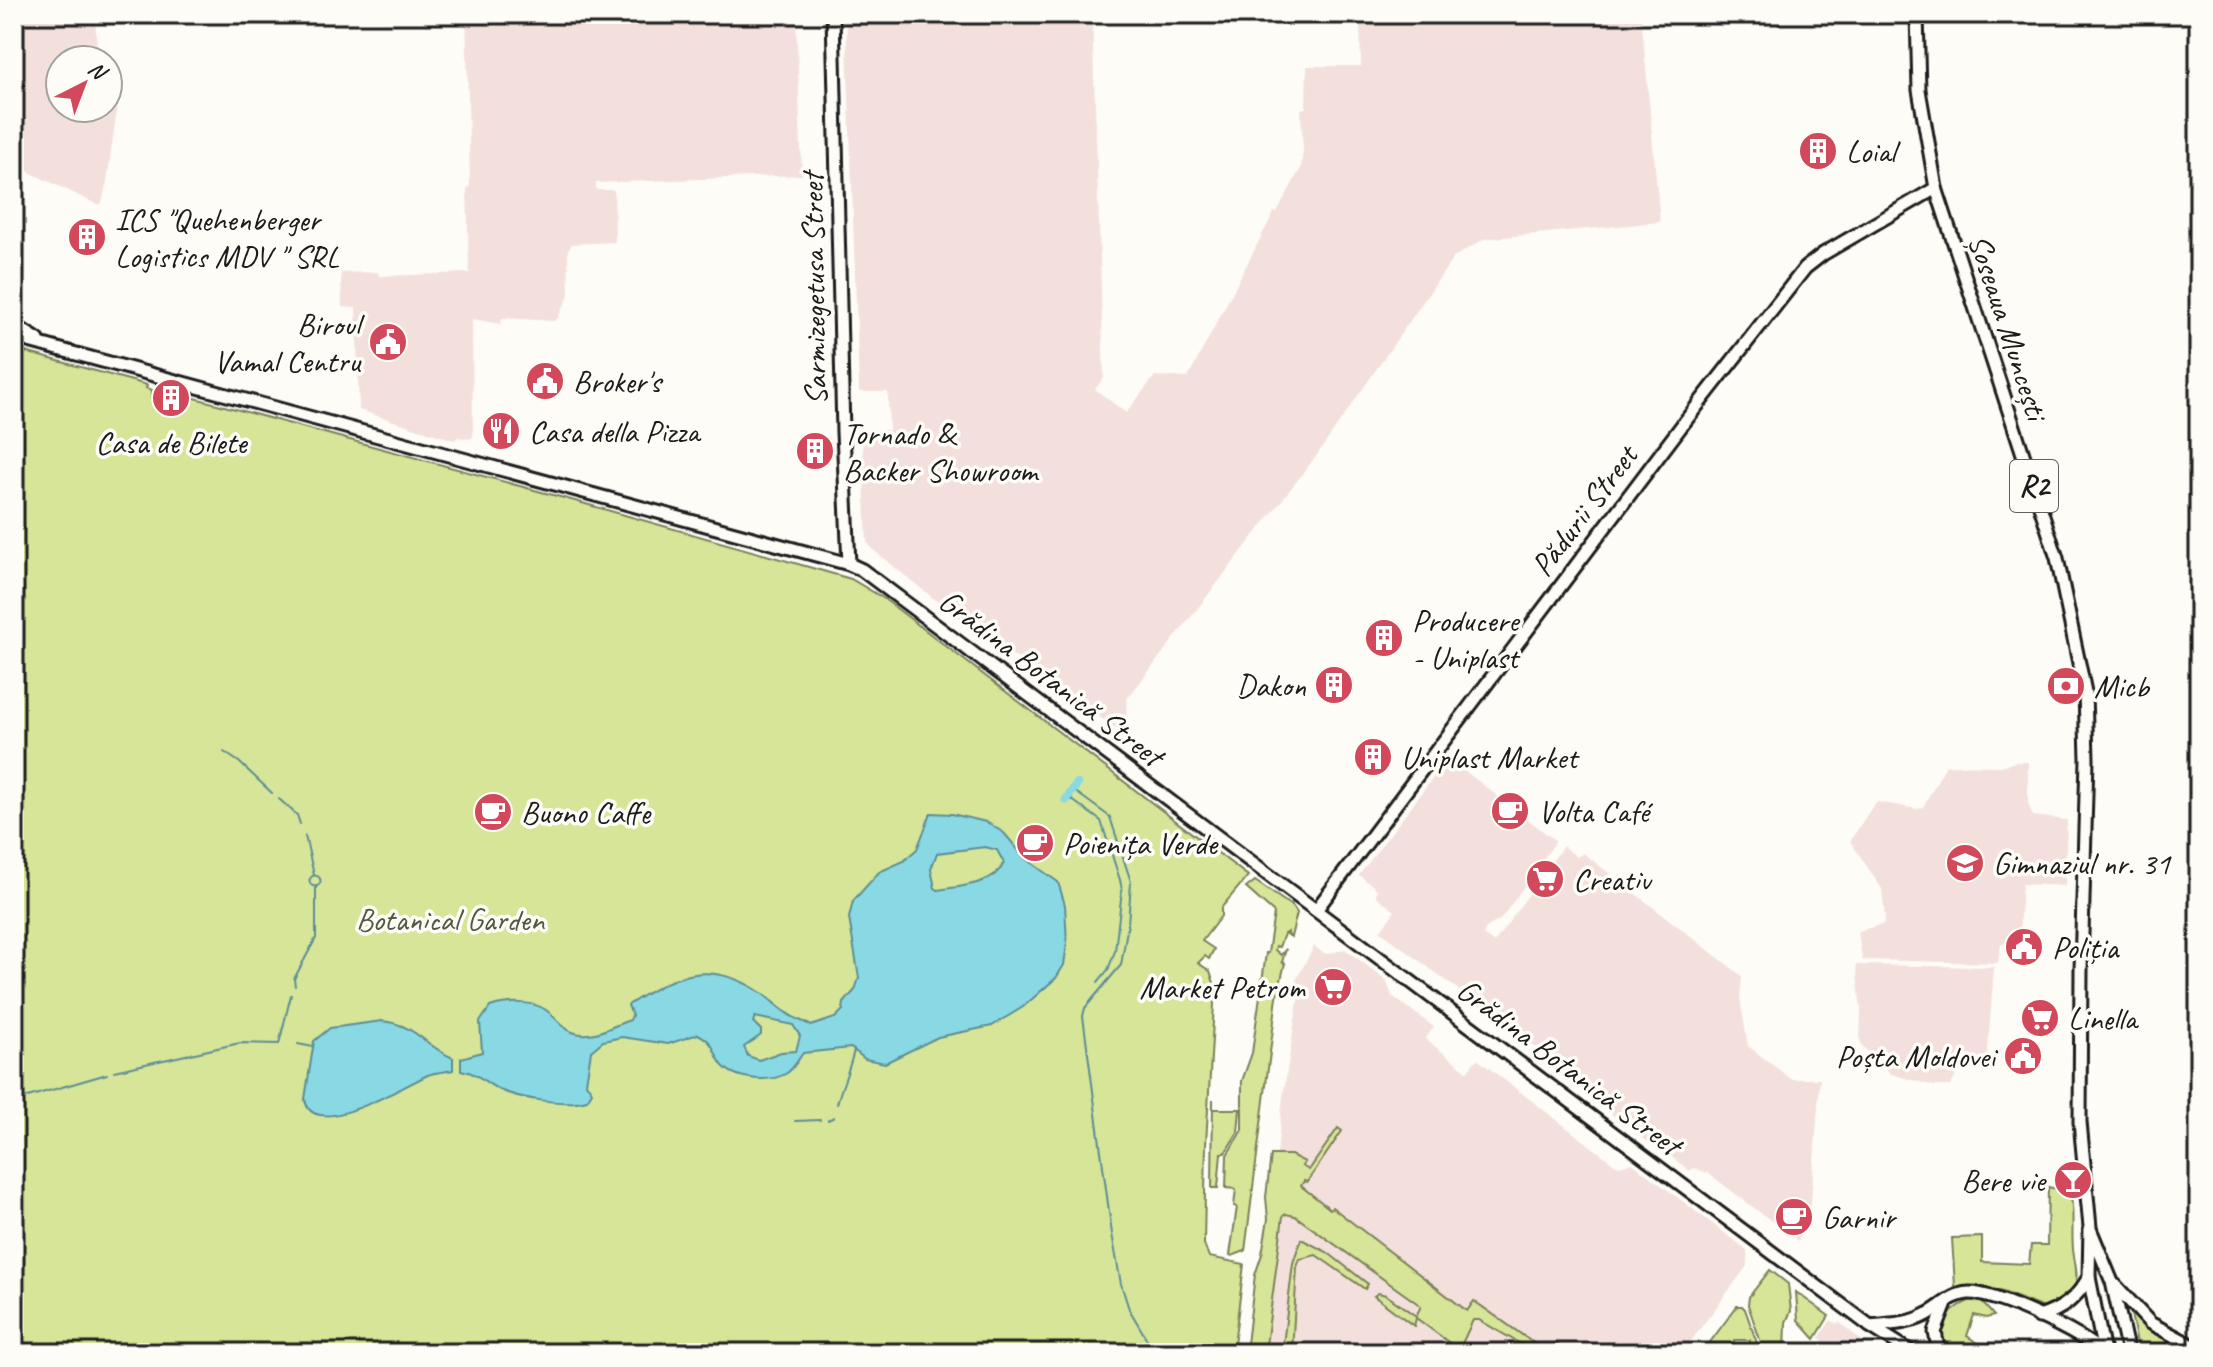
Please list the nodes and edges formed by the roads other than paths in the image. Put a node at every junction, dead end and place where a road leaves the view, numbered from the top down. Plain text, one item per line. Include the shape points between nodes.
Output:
1 (833, 14) edge
2 (1917, 14) edge
3 (1936, 188) junction
4 (14, 325) edge
5 (14, 337) edge
6 (49, 346) junction
7 (849, 564) junction
8 (1316, 910) junction
9 (2090, 1227) junction
10 (2089, 1277) junction
11 (2112, 1282) junction
12 (1948, 1301) junction
13 (2039, 1317) junction
14 (1870, 1326) junction
15 (2196, 1348) edge
16 (1913, 1353) edge
17 (1939, 1353) edge
18 (2103, 1353) edge
19 (2128, 1353) edge
20 (2161, 1353) edge

1 - 7 main road, Sarmizegetusa Street
2 - 3 main road, Șoseaua Muncești / R2 via 1919,90
3 - 8 main road, Pădurii Street via 1805,268
3 - 9 main road, Șoseaua Muncești / R2 via 2057,558 2085,692 2079,1077
4 - 6 main road
5 - 6 main road, Grădina Botanică Street
6 - 7 main road, Grădina Botanică Street
7 - 8 main road, Grădina Botanică Street via 887,587
8 - 14 main road, Grădina Botanică Street
9 - 10 main road, Șoseaua Muncești / R2
9 - 11 main road, Șoseaua Muncești / R2
10 - 13 main road via 2068,1304
10 - 18 main road, Șoseaua Muncești / R2
11 - 15 main road via 2150,1323
11 - 19 main road, Șoseaua Muncești / R2
12 - 13 main road via 1974,1293
12 - 14 main road via 1907,1322
12 - 17 main road via 1935,1332
13 - 18 main road
14 - 16 main road, Grădina Botanică Street
15 - 20 main road

